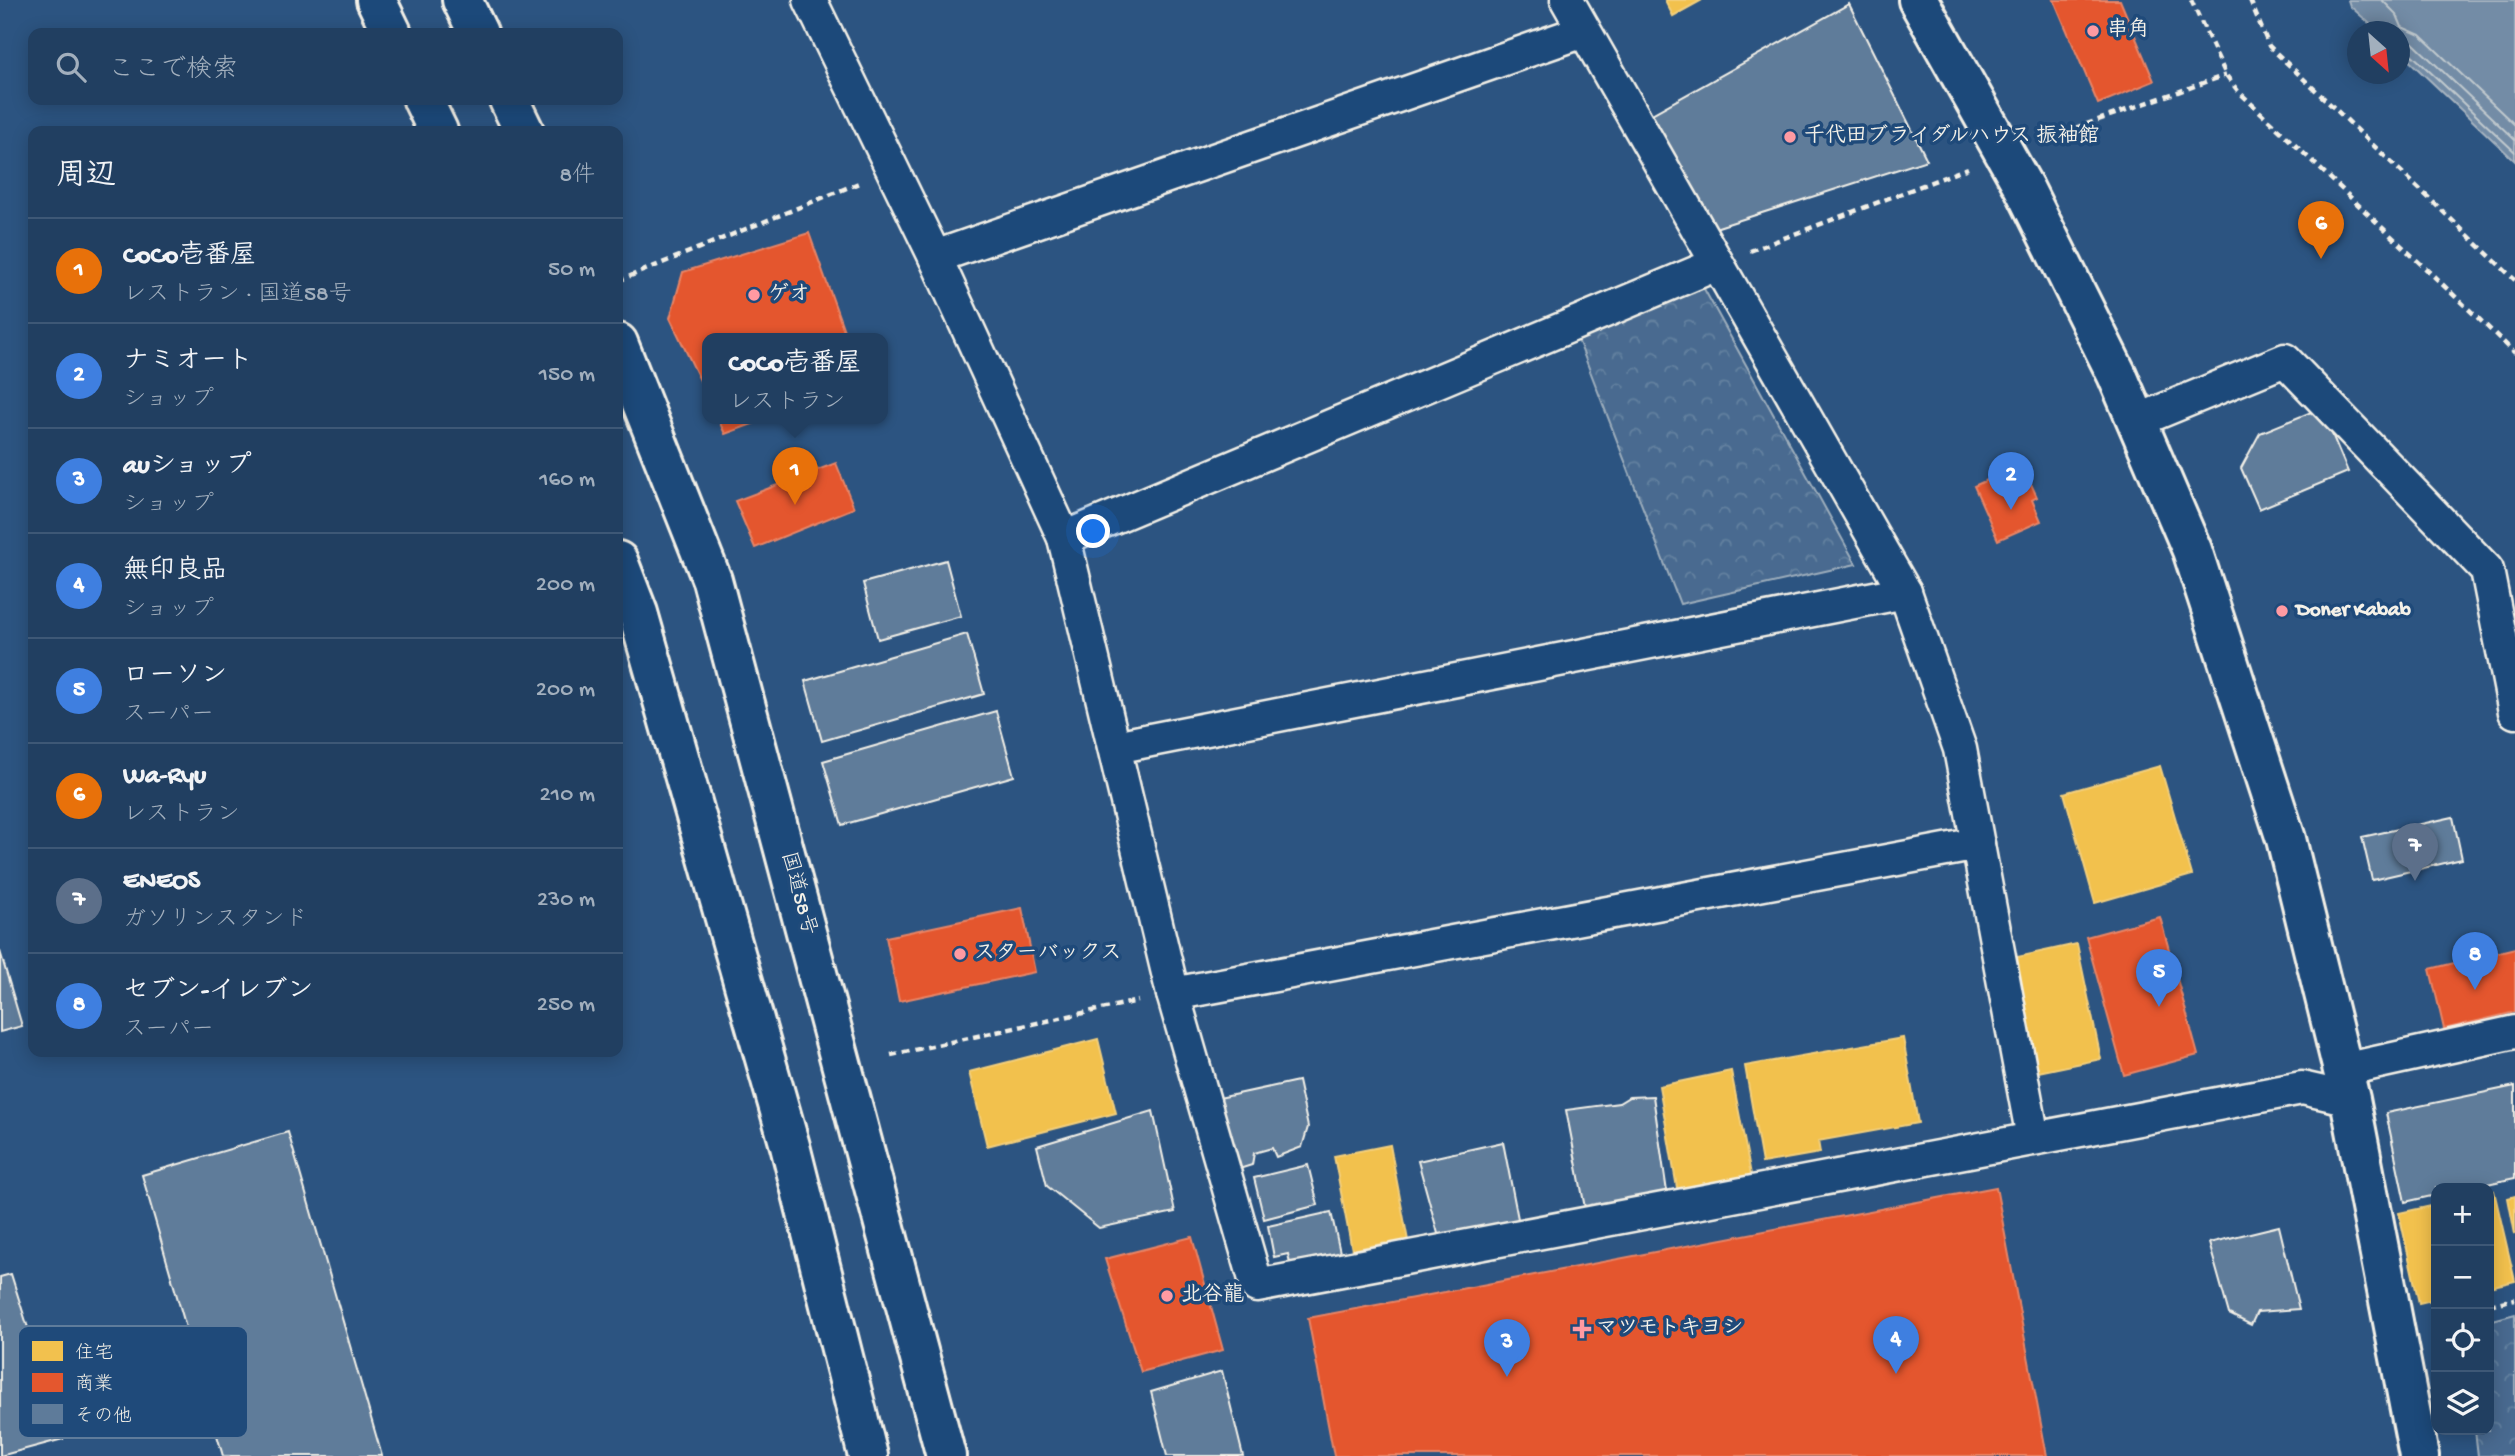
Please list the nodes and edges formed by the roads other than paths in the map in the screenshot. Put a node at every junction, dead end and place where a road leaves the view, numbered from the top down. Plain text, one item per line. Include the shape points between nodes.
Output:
1 (376, 0) edge
2 (462, 0) edge
3 (1567, 0) edge
4 (1918, 0) edge
5 (819, 2) edge
6 (390, 28) edge
7 (476, 28) edge
8 (1584, 31) junction
9 (425, 105) edge
10 (511, 105) edge
11 (436, 126) edge
12 (522, 126) edge
13 (935, 257) junction
14 (1717, 264) junction
15 (623, 356) edge
16 (2137, 421) junction
17 (1064, 538) junction
18 (623, 574) edge
19 (1905, 592) junction
20 (2515, 712) edge
21 (1115, 747) junction
22 (1978, 844) junction
23 (1173, 994) junction
24 (2515, 1032) edge
25 (2347, 1084) junction
26 (2033, 1138) junction
27 (868, 1456) edge
28 (946, 1456) edge
29 (2419, 1456) edge

1 - 6 main road
2 - 7 main road
3 - 8 street
4 - 16 main road via 2024,188
5 - 13 street
8 - 13 street
8 - 14 street
9 - 11 main road
10 - 12 main road
13 - 17 street
14 - 17 street
14 - 19 street
15 - 28 main road, 国道58号 via 712,580
16 - 20 street via 2285,360 2487,570
16 - 25 main road via 2192,550 2286,839
17 - 21 street
18 - 27 main road via 790,1146
19 - 21 street
19 - 22 street via 1960,750
21 - 23 street
22 - 23 street
22 - 26 street
23 - 26 street via 1257,1286
24 - 25 street
25 - 26 street via 2302,1088
25 - 29 main road

